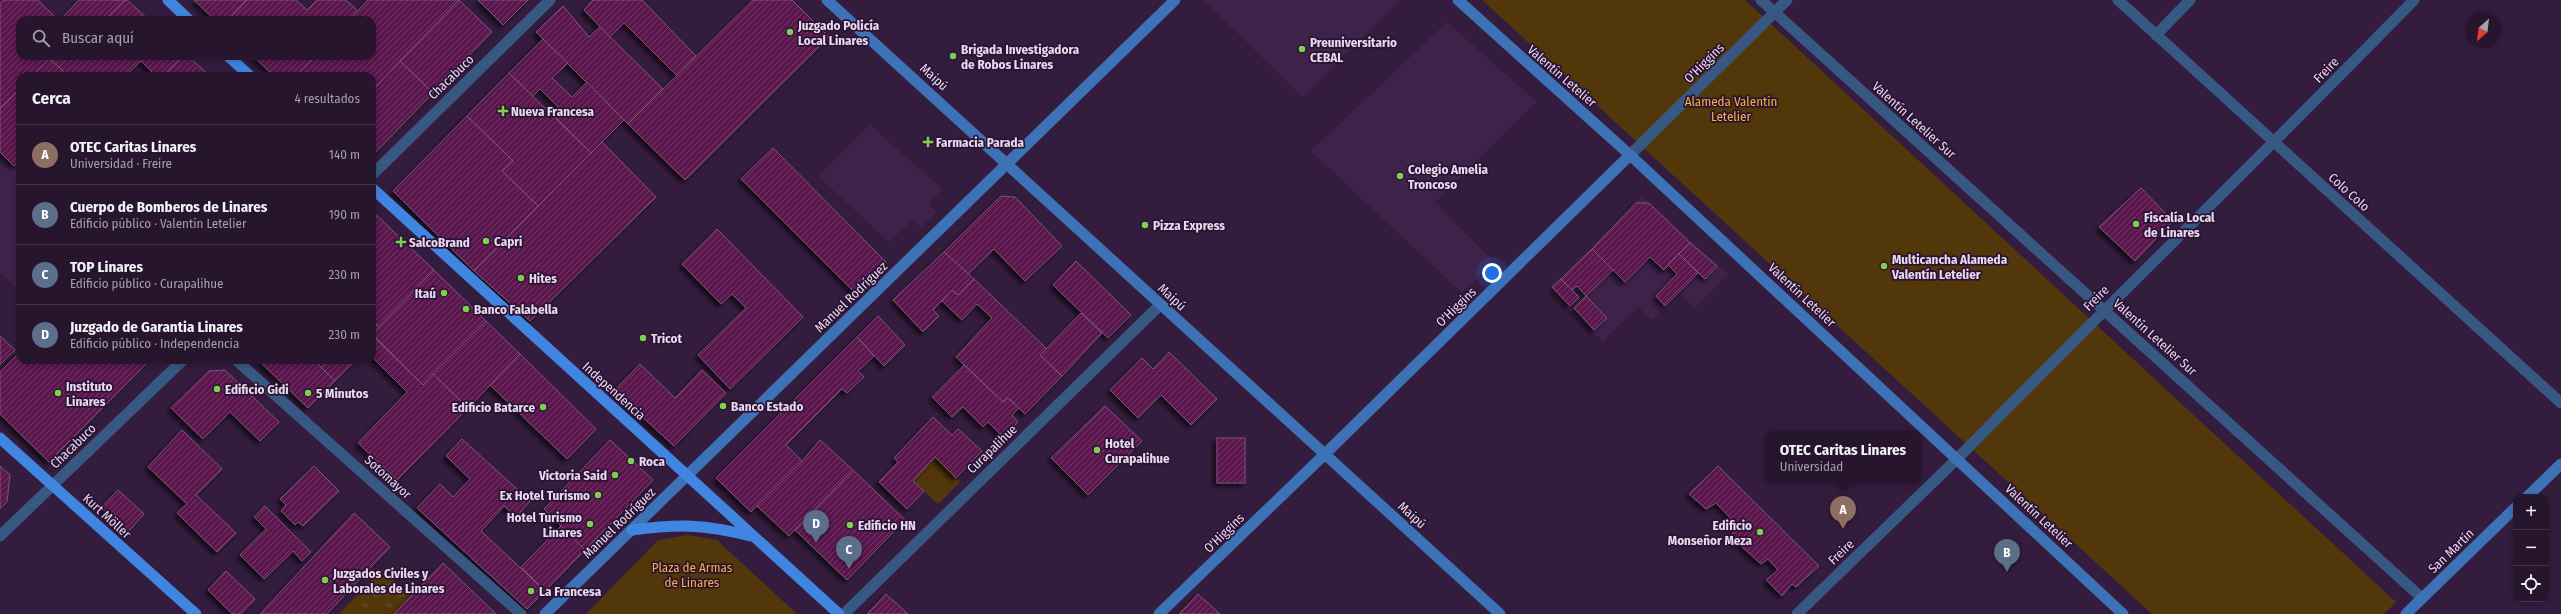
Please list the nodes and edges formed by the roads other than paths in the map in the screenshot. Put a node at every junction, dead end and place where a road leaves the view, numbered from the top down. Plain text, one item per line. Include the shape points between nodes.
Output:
1 (168, 0) edge
2 (550, 0) edge
3 (827, 0) edge
4 (1175, 0) edge
5 (1458, 0) edge
6 (1761, 0) edge
7 (1787, 0) edge
8 (2118, 0) edge
9 (2190, 0) edge
10 (2414, 0) edge
11 (1775, 12) junction
12 (185, 16) edge
13 (2156, 35) junction
14 (232, 60) edge
15 (246, 72) edge
16 (2274, 143) junction
17 (1630, 155) junction
18 (1008, 164) junction
19 (376, 171) edge
20 (376, 192) edge
21 (1160, 305) junction
22 (2104, 310) junction
23 (179, 364) edge
24 (240, 364) edge
25 (2561, 403) edge
26 (0, 438) edge
27 (1324, 455) junction
28 (1957, 459) junction
29 (2561, 464) edge
30 (687, 477) junction
31 (52, 485) junction
32 (2530, 494) edge
33 (2513, 510) edge
34 (632, 530) junction
35 (0, 536) edge
36 (752, 536) junction
37 (2422, 598) junction
38 (196, 614) edge
39 (521, 614) edge
40 (545, 614) edge
41 (839, 614) edge
42 (844, 614) edge
43 (1159, 614) edge
44 (1500, 614) edge
45 (1797, 614) edge
46 (2124, 614) edge
47 (2406, 614) edge

1 - 12 main road
2 - 19 street, Chacabuco
3 - 18 main road, Maipú
4 - 18 main road, Manuel Rodríguez
5 - 17 main road, Valentín Letelier
6 - 11 street, Valentín Letelier Sur
7 - 11 street, O'Higgins
8 - 13 street, Colo Colo
9 - 13 street
10 - 16 street, Freire
11 - 17 street, O'Higgins
11 - 22 street, Valentín Letelier Sur
13 - 16 street, Colo Colo
14 - 15 main road
16 - 22 street, Freire
16 - 25 street, Colo Colo
17 - 27 main road, O'Higgins
17 - 28 main road, Valentín Letelier
18 - 21 main road, Maipú
18 - 30 main road, Manuel Rodríguez
20 - 30 main road, Independencia
21 - 27 main road, Maipú
21 - 42 street, Curapalihue
22 - 28 street, Freire
22 - 37 street, Valentín Letelier Sur
23 - 31 street, Chacabuco
24 - 39 street, Sotomayor
26 - 31 main road, Kurt Möller
27 - 43 main road, O'Higgins
27 - 44 main road, Maipú
28 - 45 street, Freire
28 - 46 main road, Valentín Letelier
29 - 32 main road
30 - 34 main road, Manuel Rodríguez
30 - 36 main road, Independencia
31 - 35 street, Chacabuco
31 - 38 main road, Kurt Möller
33 - 37 main road, San Martín
34 - 36 main road via 685,524 719,528
34 - 40 main road, Manuel Rodríguez
36 - 41 main road, Independencia
37 - 47 main road, San Martín

